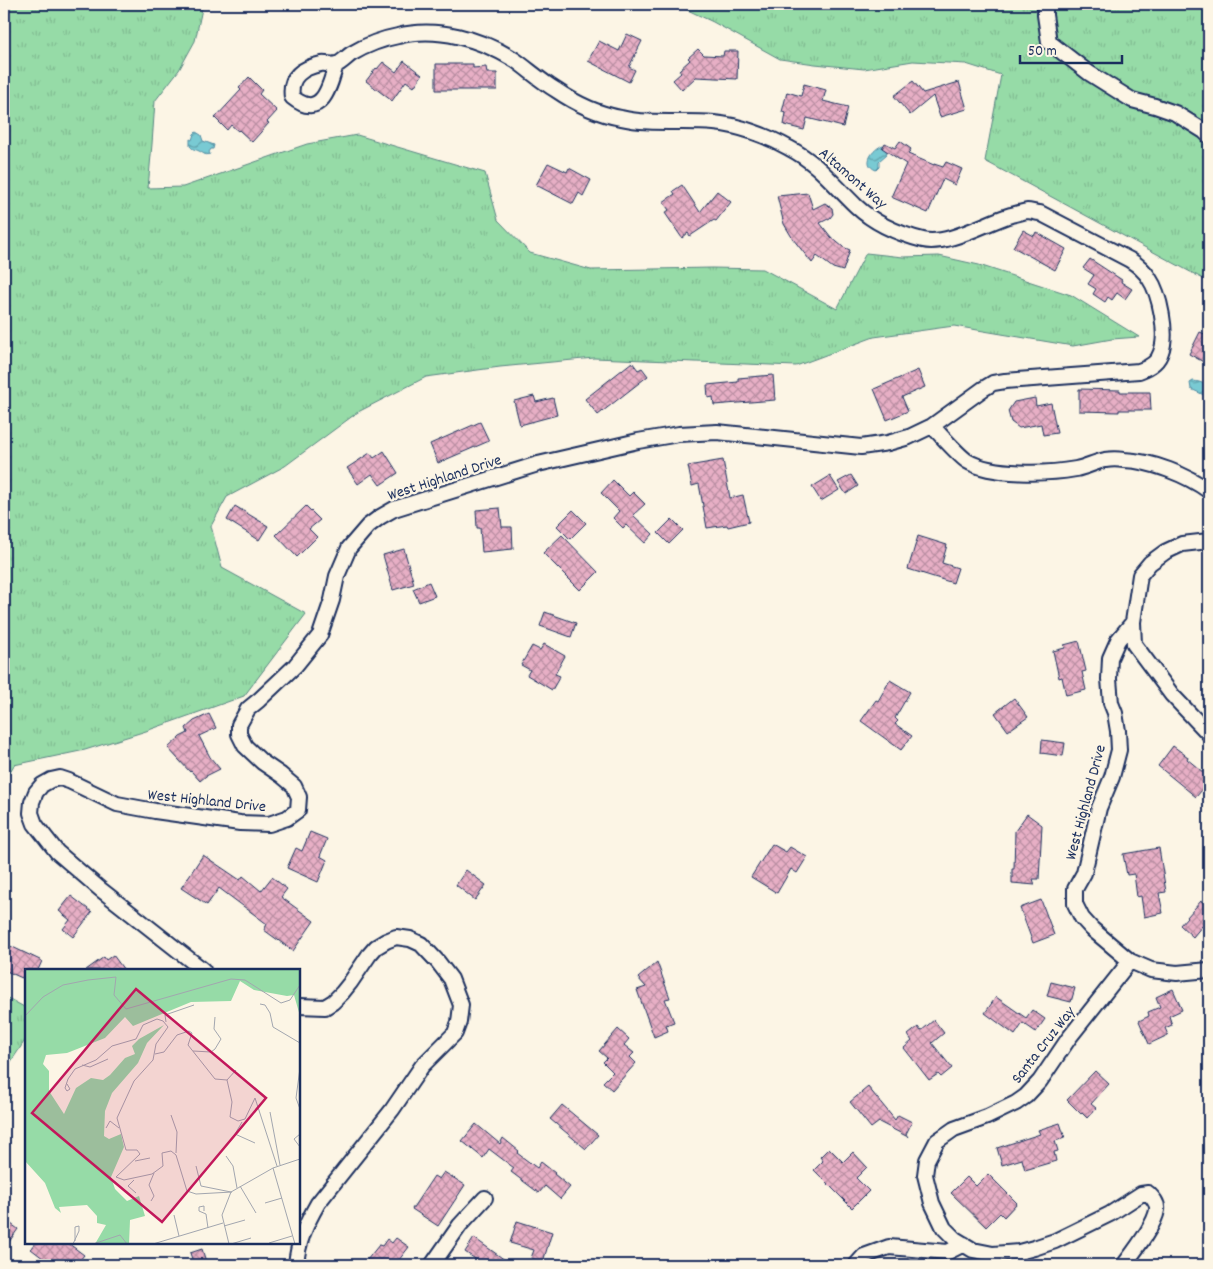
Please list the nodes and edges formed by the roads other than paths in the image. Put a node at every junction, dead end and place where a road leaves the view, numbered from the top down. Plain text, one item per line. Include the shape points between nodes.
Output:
1 (1045, 4) edge
2 (336, 64) dead end
3 (1209, 136) edge
4 (932, 426) junction
5 (1209, 492) edge
6 (1209, 542) edge
7 (1133, 622) junction
8 (1209, 734) edge
9 (1130, 961) junction
10 (202, 969) edge
11 (1209, 970) edge
12 (300, 1006) edge
13 (485, 1198) dead end
14 (300, 1241) edge
15 (299, 1244) edge
16 (964, 1244) junction
17 (296, 1265) edge
18 (432, 1265) edge
19 (856, 1265) edge
20 (1124, 1265) edge

1 - 3 street via 1049,42 1132,100 1175,112
2 - 4 street, Altamont Way via 370,44 400,35 431,32 463,37 501,52 555,90 607,115 658,122 715,123 773,140 815,165 857,207 885,227 925,241 939,240 955,237 1000,218 1027,211 1040,213 1130,260 1151,280 1162,312 1163,334 1162,352 1149,368 993,383
4 - 5 street via 966,460 982,468 1028,473 1078,469 1105,460 1144,462 1185,477
4 - 10 street, West Highland Drive via 888,443 862,446 717,432 679,434 538,464 394,509 380,517 349,548 337,576 320,635 295,666 248,709 239,725 244,746 294,786 299,797 298,810 269,824 154,812 117,804 60,778 42,785 32,802 35,824 57,852
6 - 7 street via 1182,544 1150,562 1140,575
7 - 8 street via 1134,644 1172,695
7 - 9 street, West Highland Drive via 1118,640 1110,658 1111,703 1119,750 1099,808 1084,873 1075,889 1075,904 1082,918
9 - 11 street, West Highland Drive via 1151,970 1178,973
9 - 16 street, Santa Cruz Way via 1026,1096 937,1140 927,1160 925,1175 932,1203 944,1228
12 - 14 street via 325,1007 333,1002 376,947 396,938 410,938 421,944 451,979 462,1005 455,1033 422,1066 392,1110 318,1203
13 - 18 street
15 - 17 street
16 - 19 street via 948,1252 889,1247 864,1256
16 - 20 street, Santa Cruz Way via 973,1250 993,1254 1034,1248 1078,1230 1148,1193 1154,1198 1155,1216

